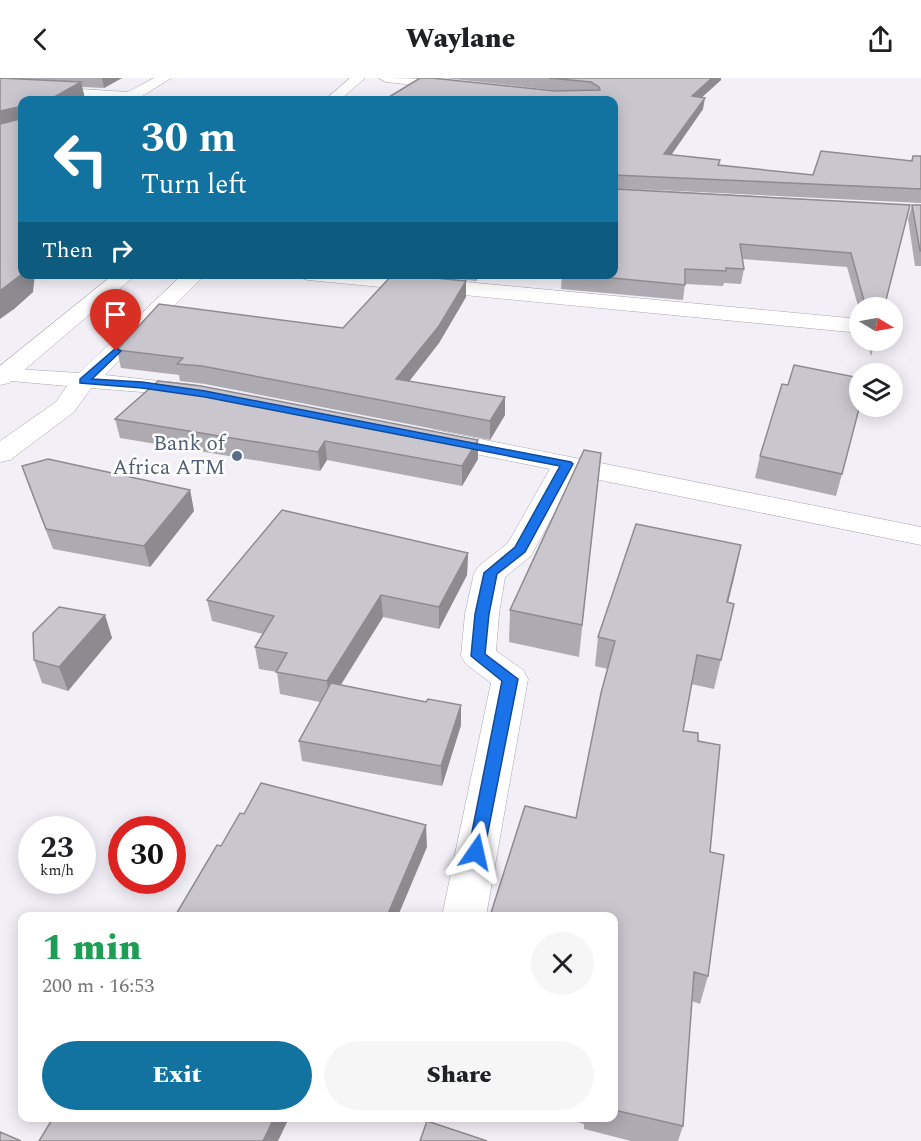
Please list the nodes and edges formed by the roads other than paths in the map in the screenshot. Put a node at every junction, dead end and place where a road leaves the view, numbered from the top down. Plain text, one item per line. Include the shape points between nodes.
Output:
1 (164, 78) edge
2 (358, 78) edge
3 (393, 78) edge
4 (0, 88) edge
5 (479, 88) edge
6 (382, 93) dead end
7 (103, 96) edge
8 (132, 96) edge
9 (337, 96) edge
10 (121, 279) edge
11 (191, 279) edge
12 (361, 279) edge
13 (849, 325) edge
14 (3, 376) edge
15 (84, 381) junction
16 (217, 396) edge
17 (415, 435) edge
18 (0, 454) edge
19 (567, 464) junction
20 (921, 536) edge
21 (465, 912) edge

1 - 8 main road
2 - 9 main road
3 - 5 main road
3 - 6 main road
4 - 7 main road
10 - 14 main road
11 - 15 main road
12 - 13 main road
14 - 15 main road
15 - 16 main road
15 - 18 main road via 65,407
17 - 19 main road
19 - 20 main road
19 - 21 main road via 520,549 490,573 478,656 510,679

